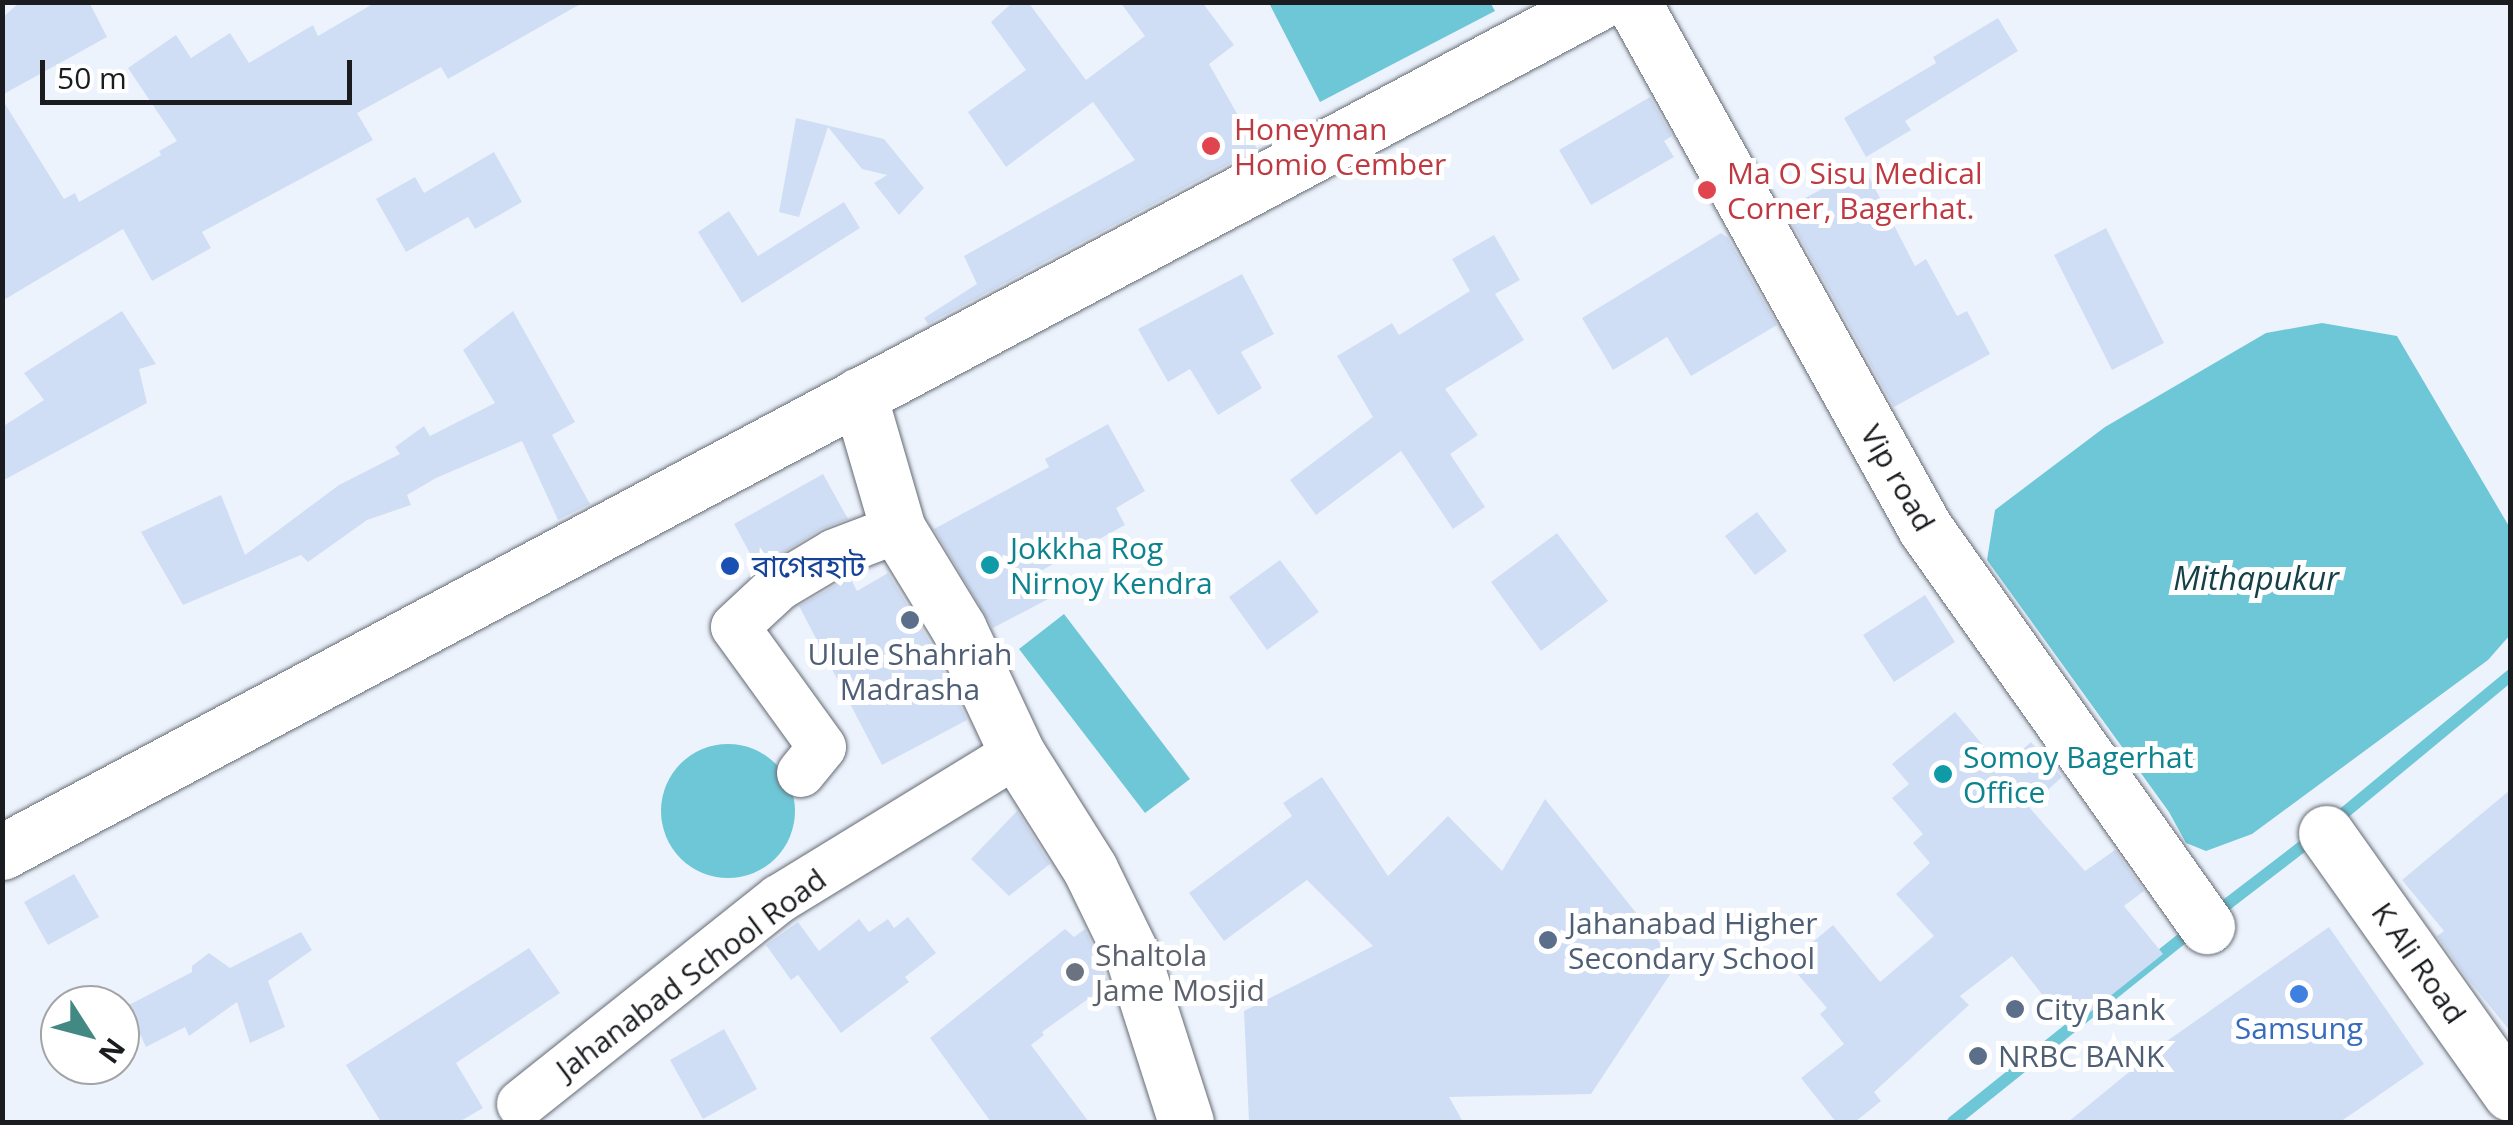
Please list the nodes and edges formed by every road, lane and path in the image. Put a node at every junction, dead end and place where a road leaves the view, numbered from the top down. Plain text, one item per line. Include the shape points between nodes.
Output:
1 (1599, 2) edge
2 (1633, 2) edge
3 (859, 396) junction
4 (898, 529) junction
5 (1017, 753) junction
6 (800, 772) dead end
7 (2326, 834) dead end
8 (2, 852) edge
9 (2207, 926) dead end
10 (2510, 1093) edge
11 (521, 1104) dead end
12 (1186, 1122) edge

1 - 3 street
2 - 9 street, Vip road via 1925,528
3 - 4 street
3 - 8 street
4 - 5 street via 959,630
4 - 6 street via 834,554 778,587 735,627 822,747
5 - 11 street, Jahanabad School Road via 779,900
5 - 12 street via 1090,869 1134,957
7 - 10 street, K Ali Road

